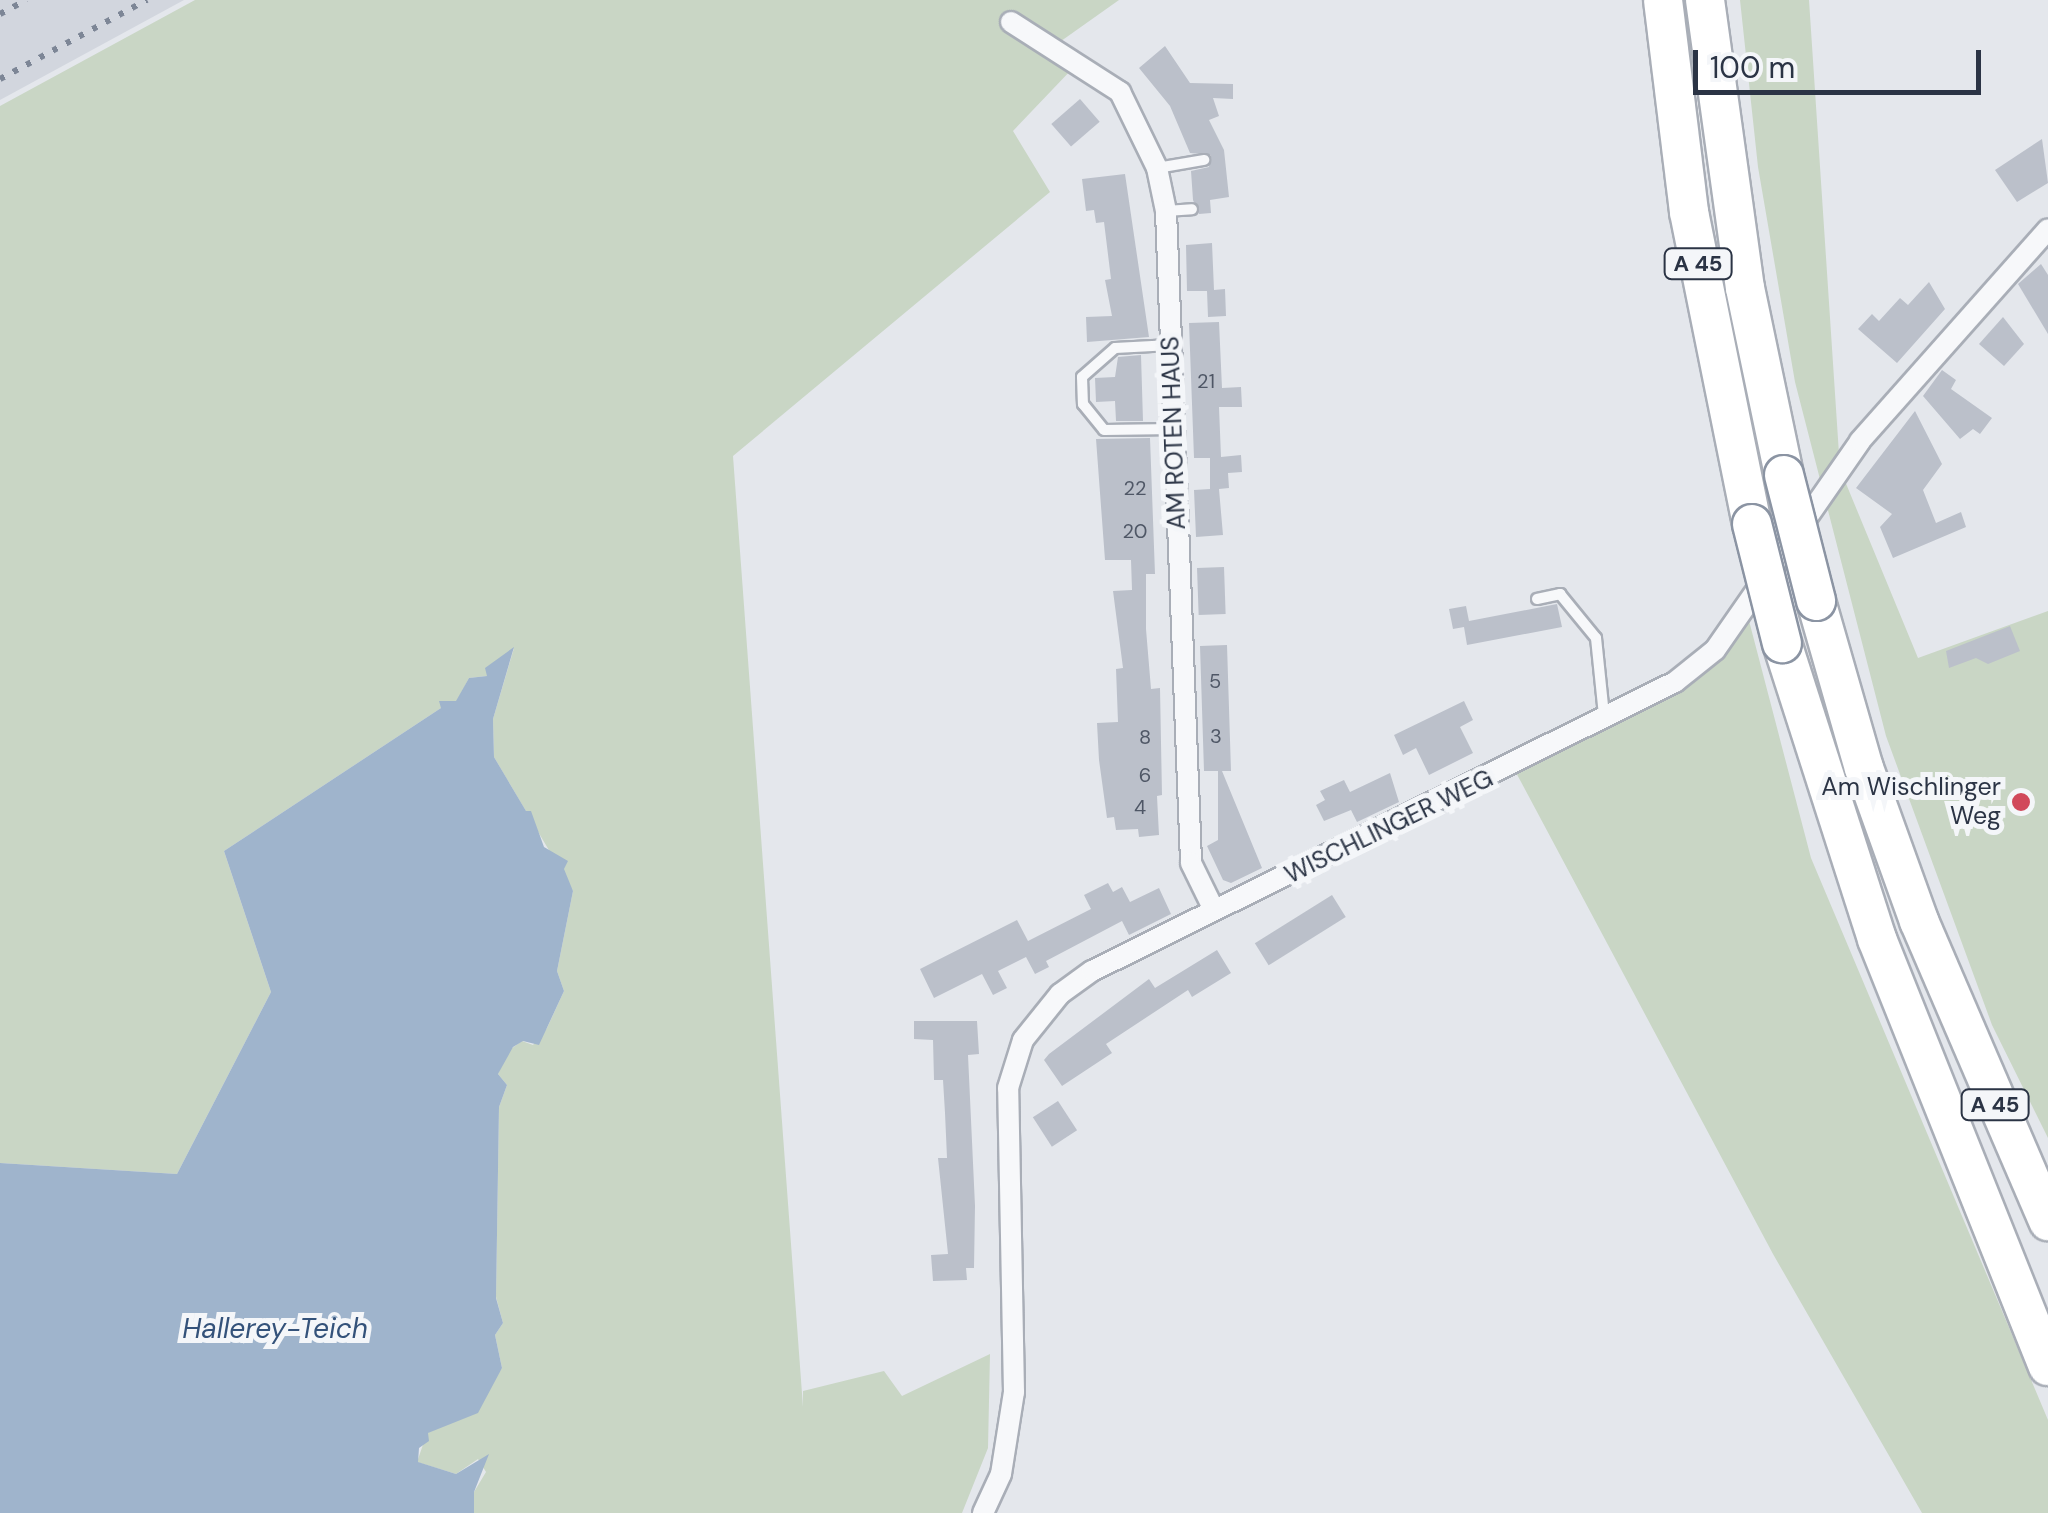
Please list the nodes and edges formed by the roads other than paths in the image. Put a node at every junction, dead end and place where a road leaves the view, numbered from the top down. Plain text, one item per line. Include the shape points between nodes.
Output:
1 (1663, 0) edge
2 (1705, 0) edge
3 (1010, 22) dead end
4 (1204, 160) dead end
5 (1157, 168) junction
6 (1192, 208) dead end
7 (1166, 211) junction
8 (2048, 229) edge
9 (1172, 346) junction
10 (1174, 430) junction
11 (1537, 599) dead end
12 (1605, 721) junction
13 (1214, 910) junction
14 (1978, 1190) junction
15 (2048, 1222) edge
16 (2048, 1321) edge
17 (2048, 1366) edge
18 (983, 1513) edge

1 - 14 highway, A 45, bridge via 1689,212 1782,643 1877,938
2 - 15 highway, A 45, bridge via 1745,288 1816,601 1864,768 1919,921
3 - 5 street, AM ROTEN HAUS via 1120,92
4 - 5 lane
5 - 7 street, AM ROTEN HAUS
6 - 7 lane
7 - 9 street, AM ROTEN HAUS
8 - 12 street, WISCHLINGER WEG via 1860,441 1715,650 1675,682
9 - 10 street, AM ROTEN HAUS
9 - 10 lane via 1115,348 1082,377 1083,404 1104,430
10 - 13 street, AM ROTEN HAUS via 1191,863
11 - 12 lane via 1560,594 1596,638
12 - 13 street, WISCHLINGER WEG
13 - 18 street, WISCHLINGER WEG via 1092,971 1060,994 1023,1040 1008,1088 1006,1148 1011,1428
14 - 16 highway, A 45
14 - 17 highway

